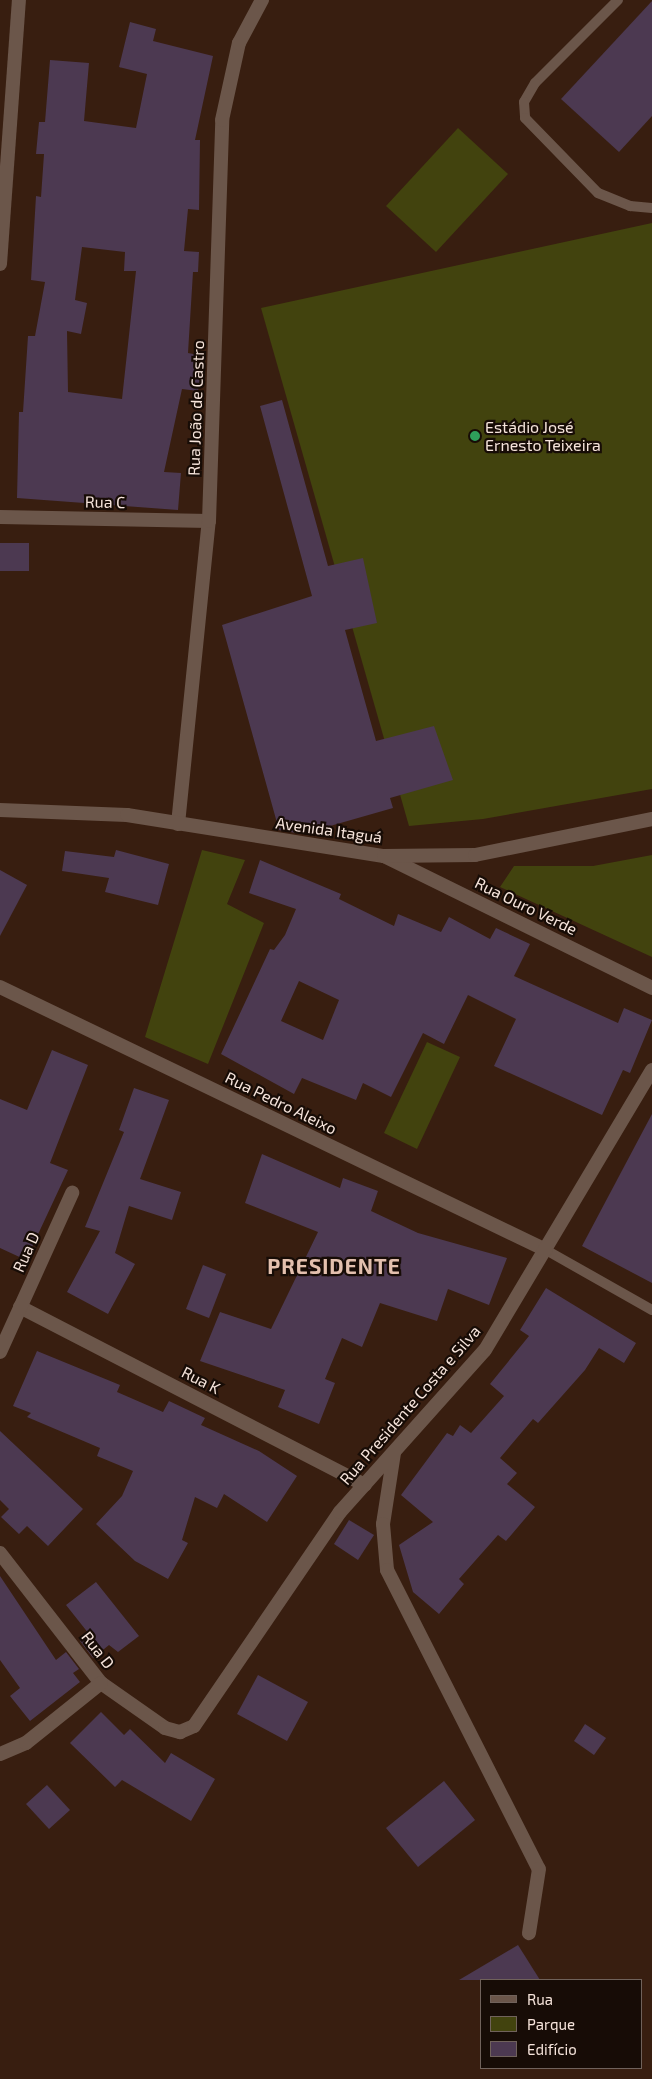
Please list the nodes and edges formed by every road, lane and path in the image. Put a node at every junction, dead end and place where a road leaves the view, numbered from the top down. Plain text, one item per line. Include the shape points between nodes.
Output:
1 (19, 0) edge
2 (262, 0) edge
3 (618, 0) edge
4 (652, 208) edge
5 (0, 264) edge
6 (0, 517) edge
7 (209, 521) junction
8 (0, 810) edge
9 (652, 819) edge
10 (178, 824) junction
11 (384, 856) junction
12 (0, 987) edge
13 (652, 988) edge
14 (652, 1070) edge
15 (72, 1193) dead end
16 (546, 1250) junction
17 (20, 1307) junction
18 (652, 1310) edge
19 (0, 1352) edge
20 (394, 1453) junction
21 (365, 1485) junction
22 (0, 1553) edge
23 (101, 1682) junction
24 (194, 1726) joint
25 (0, 1754) edge
26 (529, 1933) dead end

1 - 5 street
2 - 7 street, Rua João de Castro via 239,43 222,120
3 - 4 lane via 535,83 524,102 525,118 598,193 630,206
6 - 7 street, Rua C
7 - 10 street, Rua João de Castro
8 - 10 street, Avenida Itaguá via 127,815
9 - 11 street, Avenida Itaguá via 475,855
10 - 11 street, Avenida Itaguá
11 - 13 street, Rua Ouro Verde
12 - 16 street, Rua Pedro Aleixo
14 - 16 street, Rua Presidente Costa e Silva
15 - 17 street, Rua D
16 - 18 lane
16 - 20 street, Rua Presidente Costa e Silva via 485,1350
17 - 19 street, Rua D
17 - 21 street, Rua K
20 - 21 street, Rua Presidente Costa e Silva
20 - 26 street via 383,1524 387,1570 539,1869
21 - 24 street, Rua Presidente Costa e Silva via 340,1512
22 - 23 street, Rua D
23 - 24 street, Rua D via 165,1728 180,1732
23 - 25 street via 26,1743

